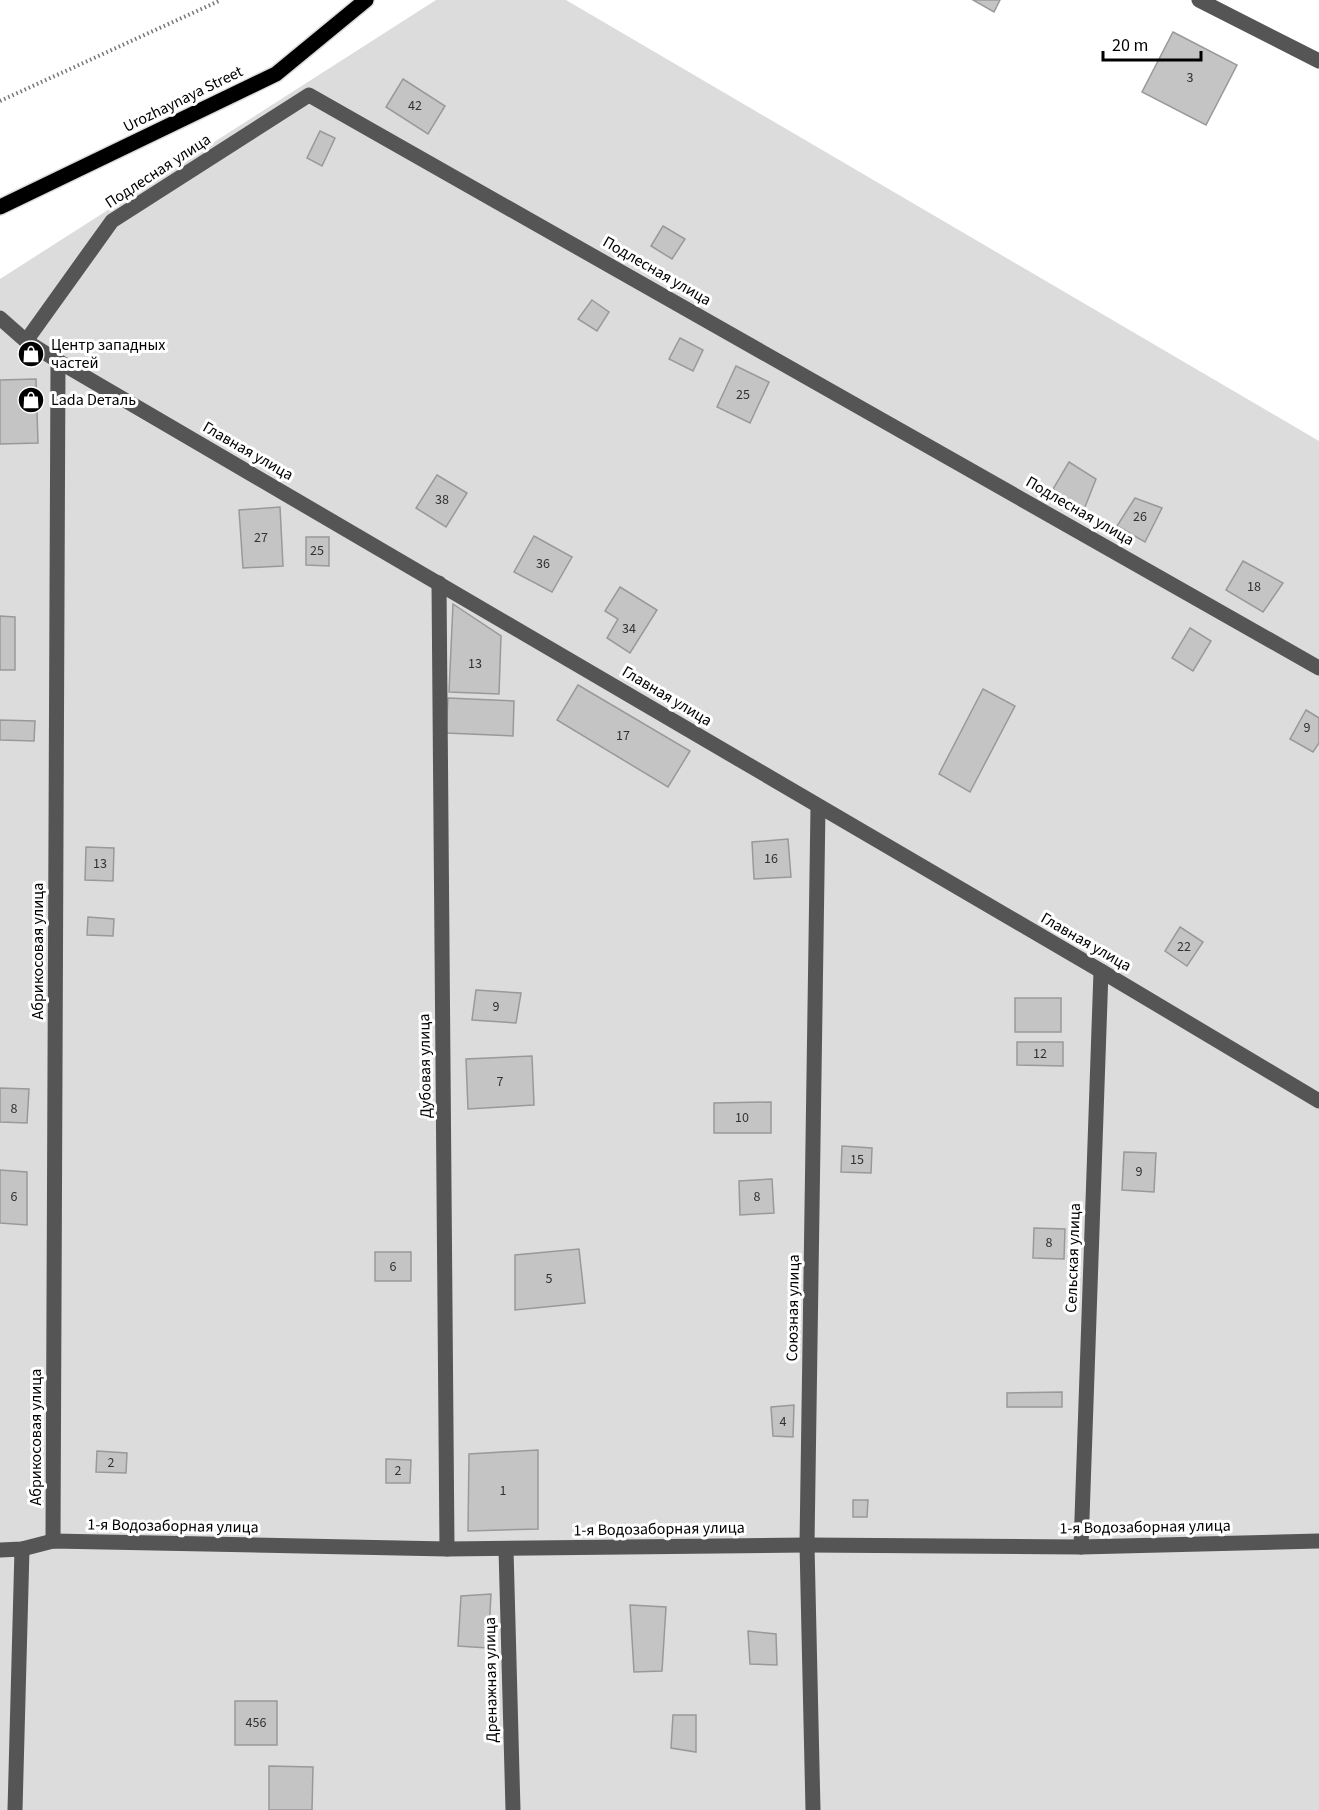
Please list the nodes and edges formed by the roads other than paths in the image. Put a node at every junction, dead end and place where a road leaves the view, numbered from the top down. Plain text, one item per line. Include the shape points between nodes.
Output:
1 (366, 0) edge
2 (1199, 0) edge
3 (1319, 61) edge
4 (0, 207) edge
5 (0, 318) edge
6 (26, 341) junction
7 (58, 361) junction
8 (439, 583) junction
9 (1319, 668) edge
10 (818, 807) junction
11 (1101, 971) junction
12 (1319, 1101) edge
13 (53, 1541) junction
14 (1319, 1541) edge
15 (807, 1545) junction
16 (1081, 1547) junction
17 (22, 1549) junction
18 (447, 1549) junction
19 (506, 1549) junction
20 (0, 1550) edge
21 (15, 1810) edge
22 (513, 1810) edge
23 (813, 1810) edge

1 - 4 main road, Urozhaynaya Street via 276,74
2 - 3 street
5 - 6 street, Главная улица
6 - 7 street, Главная улица
6 - 9 street, Подлесная улица via 112,221 309,94
7 - 8 street, Главная улица
7 - 13 street, Абрикосовая улица
8 - 10 street, Главная улица
8 - 18 street, Дубовая улица
10 - 11 street, Главная улица
10 - 15 street, Союзная улица
11 - 12 street, Главная улица
11 - 16 street, Сельская улица
13 - 17 street, 1-я Водозаборная улица
13 - 18 street, 1-я Водозаборная улица
14 - 16 street, 1-я Водозаборная улица
15 - 16 street, 1-я Водозаборная улица
15 - 19 street, 1-я Водозаборная улица
15 - 23 street, Союзная улица
17 - 20 street, 1-я Водозаборная улица
17 - 21 street
18 - 19 street, 1-я Водозаборная улица
19 - 22 street, Дренажная улица

